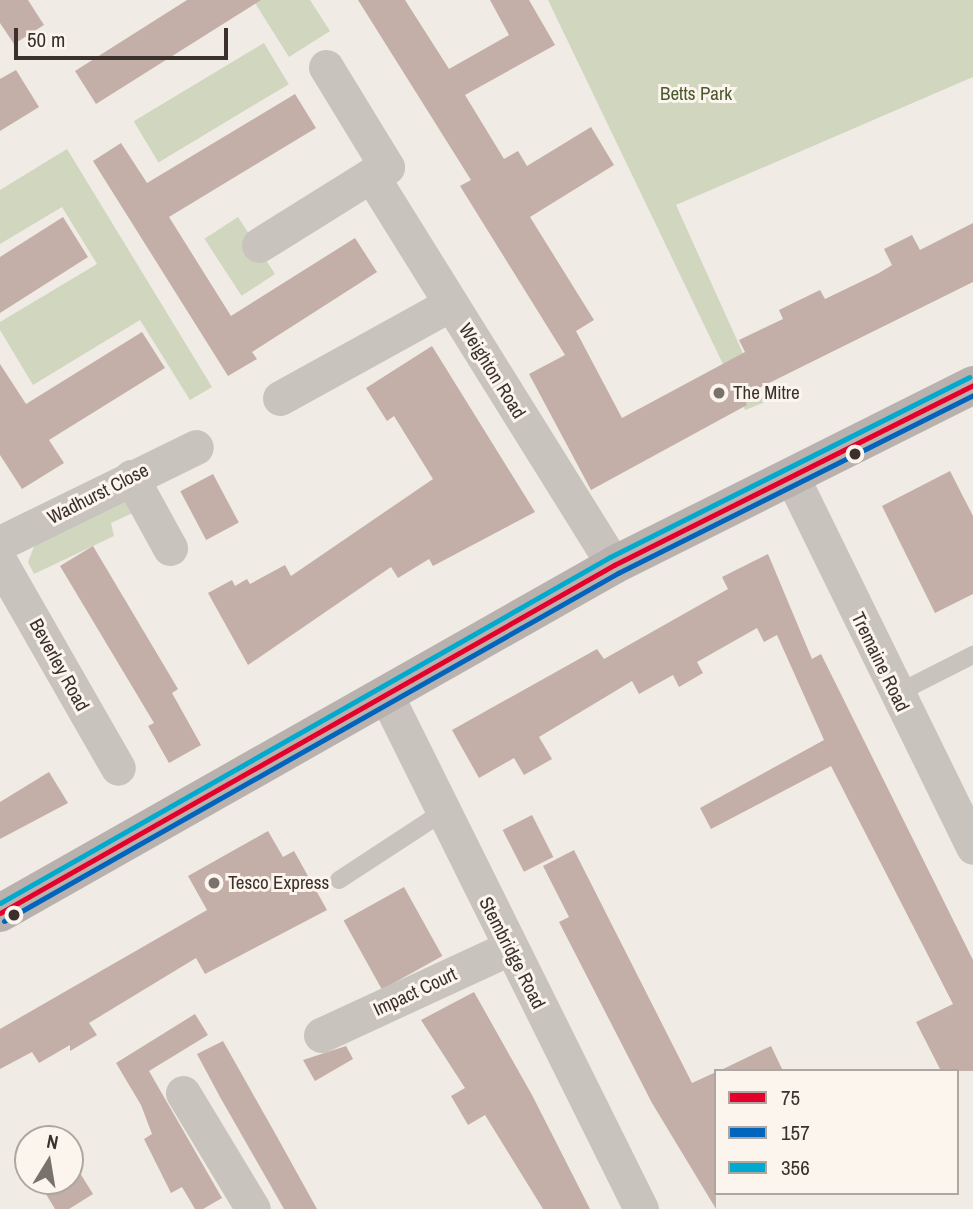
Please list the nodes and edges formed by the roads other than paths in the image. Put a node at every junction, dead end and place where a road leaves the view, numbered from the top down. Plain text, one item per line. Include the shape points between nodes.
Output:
1 (326, 67) dead end
2 (371, 175) junction
3 (259, 245) dead end
4 (450, 304) junction
5 (973, 385) edge
6 (280, 398) dead end
7 (195, 447) dead end
8 (791, 475) junction
9 (131, 477) junction
10 (0, 543) edge
11 (170, 548) dead end
12 (0, 562) edge
13 (614, 565) junction
14 (973, 655) edge
15 (386, 695) junction
16 (894, 695) junction
17 (118, 768) dead end
18 (443, 812) junction
19 (973, 847) edge
20 (339, 880) dead end
21 (0, 913) edge
22 (509, 948) junction
23 (321, 1035) dead end
24 (183, 1093) dead end
25 (252, 1209) edge
26 (641, 1209) edge

1 - 2 street via 387,167
2 - 3 street
2 - 4 street, Weighton Road
4 - 6 street
4 - 13 street, Weighton Road
5 - 8 main road
7 - 9 street, Wadhurst Close
8 - 13 main road
8 - 16 street, Tremaine Road
9 - 10 street, Wadhurst Close
9 - 11 street
12 - 17 street, Beverley Road
13 - 15 main road
14 - 16 lane
15 - 18 street, Stembridge Road
15 - 21 main road
16 - 19 street, Tremaine Road
18 - 20 lane
18 - 22 street, Stembridge Road
22 - 23 street, Impact Court
22 - 26 street, Stembridge Road
24 - 25 street

